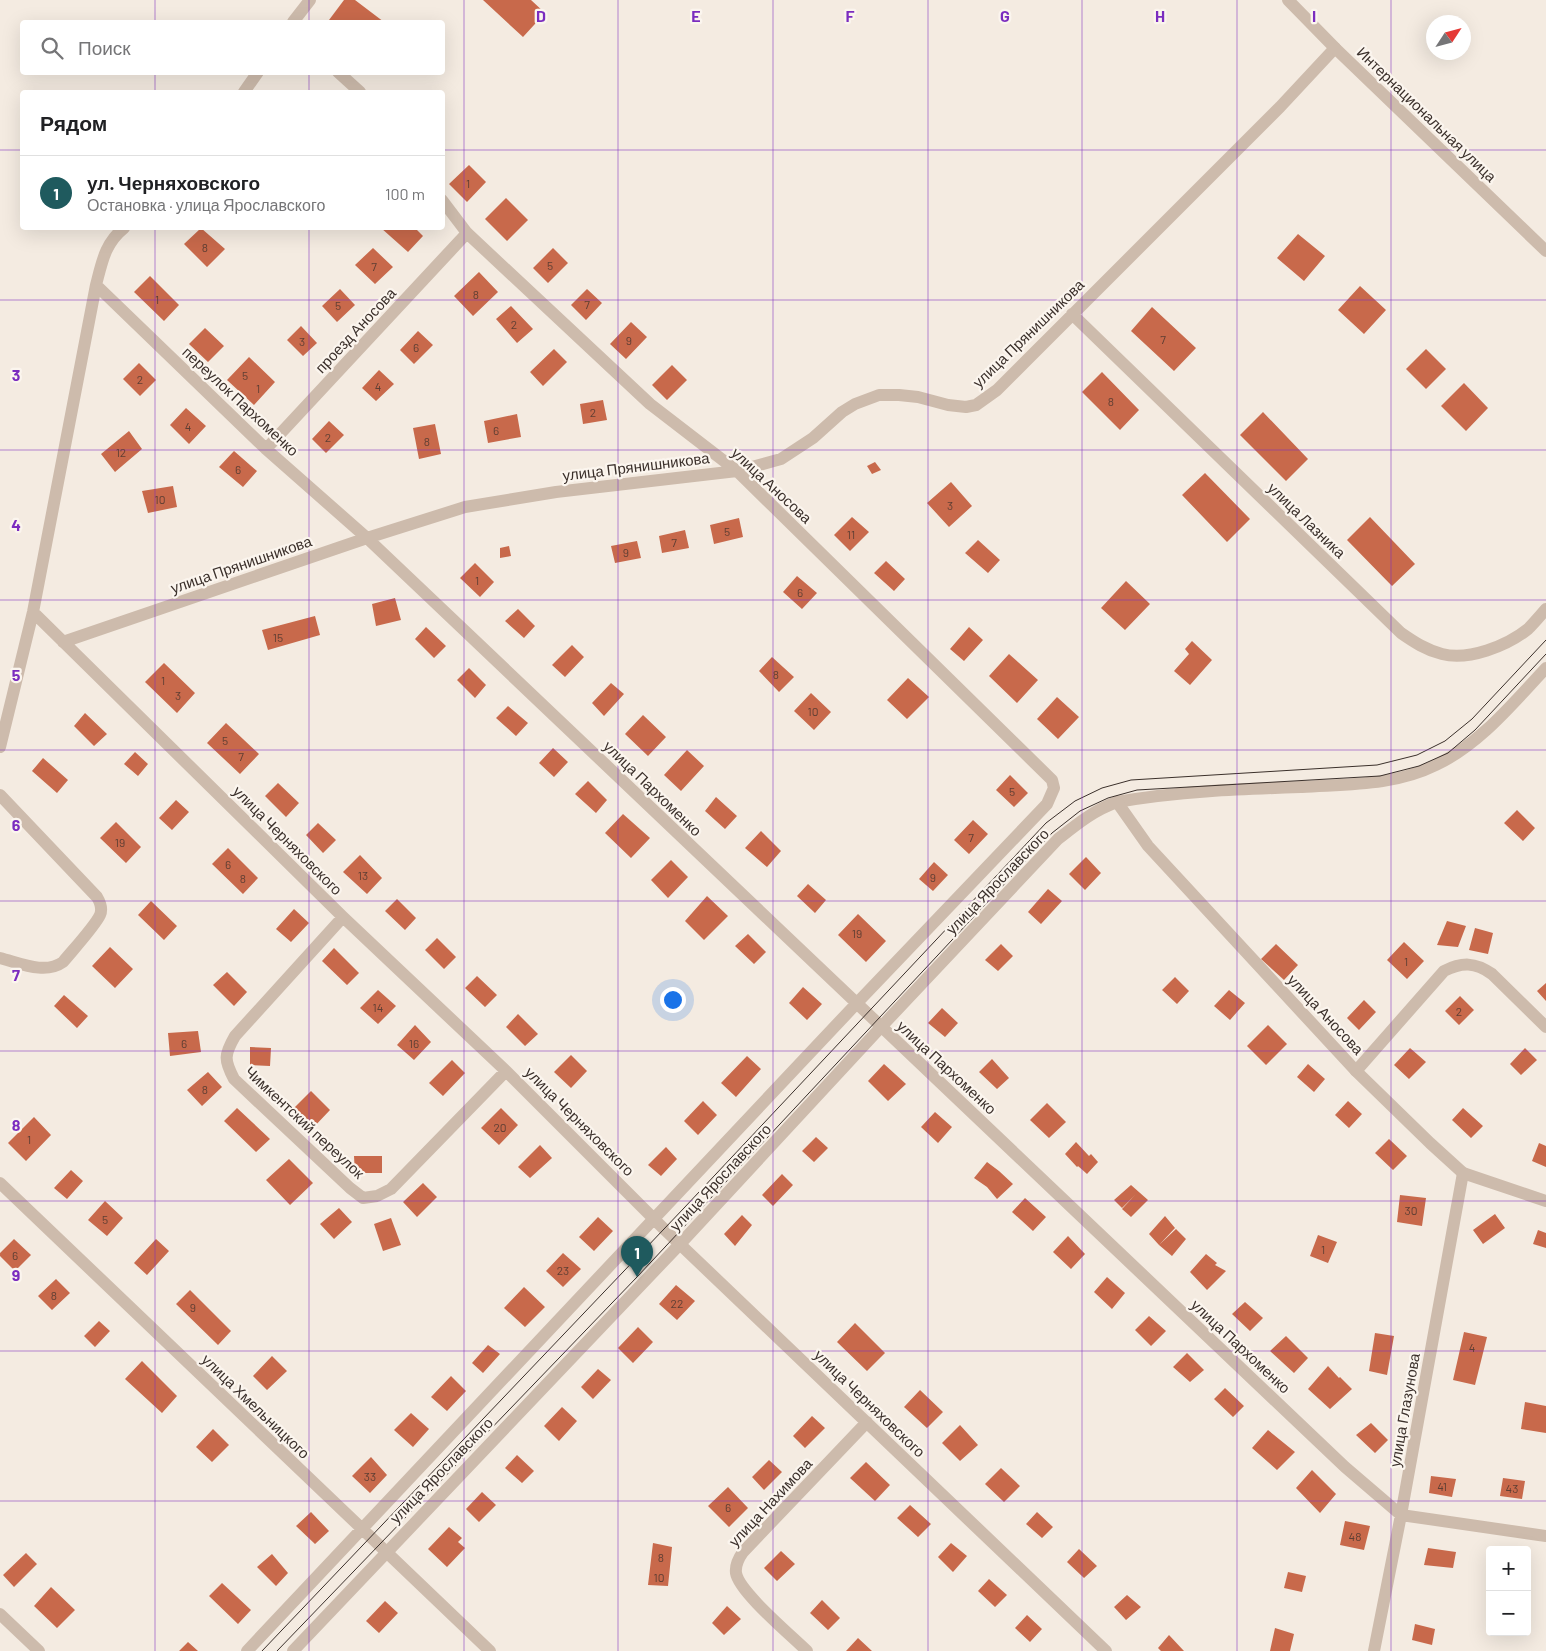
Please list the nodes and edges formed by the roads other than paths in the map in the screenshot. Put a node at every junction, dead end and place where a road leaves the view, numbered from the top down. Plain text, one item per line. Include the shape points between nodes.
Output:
1 (310, 0) edge
2 (1288, 0) edge
3 (295, 20) edge
4 (1334, 48) junction
5 (256, 75) edge
6 (341, 75) edge
7 (245, 90) edge
8 (358, 90) edge
9 (445, 204) edge
10 (122, 230) edge
11 (467, 233) junction
12 (1546, 250) edge
13 (96, 285) junction
14 (1072, 314) junction
15 (266, 449) junction
16 (737, 471) junction
17 (368, 538) junction
18 (1546, 609) edge
19 (32, 612) junction
20 (64, 642) junction
21 (1546, 668) edge
22 (0, 747) edge
23 (0, 795) edge
24 (1117, 802) junction
25 (343, 917) junction
26 (0, 958) edge
27 (856, 1004) junction
28 (881, 1027) junction
29 (1546, 1027) edge
30 (506, 1071) junction
31 (1356, 1071) junction
32 (1463, 1173) junction
33 (0, 1183) edge
34 (1546, 1200) edge
35 (654, 1218) junction
36 (680, 1244) junction
37 (867, 1422) junction
38 (1401, 1515) junction
39 (361, 1529) junction
40 (1546, 1536) edge
41 (385, 1552) junction
42 (0, 1614) edge
43 (38, 1651) edge
44 (246, 1651) edge
45 (293, 1651) edge
46 (490, 1651) edge
47 (807, 1651) edge
48 (1106, 1651) edge
49 (1374, 1651) edge

1 - 3 street
2 - 4 street, Интернациональная улица
4 - 12 street, Интернациональная улица
4 - 14 street, улица Прянишникова via 1280,107
5 - 7 street
6 - 8 street
9 - 11 street, улица Аносова
10 - 13 street via 106,249
11 - 15 street, проезд Аносова
11 - 16 street, улица Аносова via 650,404
13 - 15 street, переулок Пархоменко
13 - 19 street
14 - 16 street, улица Прянишникова via 997,390 976,405 966,407 918,397 879,395 842,412 813,438 781,459
14 - 18 street, улица Лазника via 1401,633 1423,648 1444,655 1485,651 1528,629
15 - 17 street, переулок Пархоменко
16 - 17 street, улица Прянишникова via 556,492 464,507
16 - 27 street, улица Аносова via 1052,780 1054,788 1047,804
17 - 20 street, улица Прянишникова
17 - 27 street, улица Пархоменко
19 - 20 street, улица Черняховского
19 - 22 street
20 - 25 street, улица Черняховского
21 - 24 street, улица Ярославского via 1465,748 1411,776 1378,783 1248,789
23 - 26 street via 97,897 101,908 97,920 57,966 42,968
24 - 28 street, улица Ярославского via 1100,808 1058,839
24 - 31 street, улица Аносова via 1148,846
25 - 30 street, улица Черняховского
25 - 30 street, Чимкентский переулок via 235,1036 228,1048 226,1063 234,1079 363,1198 391,1189
27 - 28 street, улица Пархоменко
27 - 35 street
28 - 36 street, улица Ярославского
28 - 38 street, улица Пархоменко via 1338,1460
29 - 31 street via 1492,974 1483,968 1457,965 1444,971
30 - 35 street, улица Черняховского
31 - 32 street, улица Аносова
32 - 34 street, улица Аносова
32 - 38 street, улица Глазунова
33 - 39 street, улица Хмельницкого
35 - 36 street, улица Черняховского
35 - 39 street
36 - 37 street, улица Черняховского
36 - 41 street, улица Ярославского
37 - 47 street, улица Нахимова via 743,1552 736,1564 736,1576 744,1590
37 - 48 street, улица Черняховского
38 - 40 street
38 - 49 street, улица Глазунова
39 - 41 street, улица Хмельницкого
39 - 44 street
41 - 45 street, улица Ярославского
41 - 46 street, улица Хмельницкого
42 - 43 street

